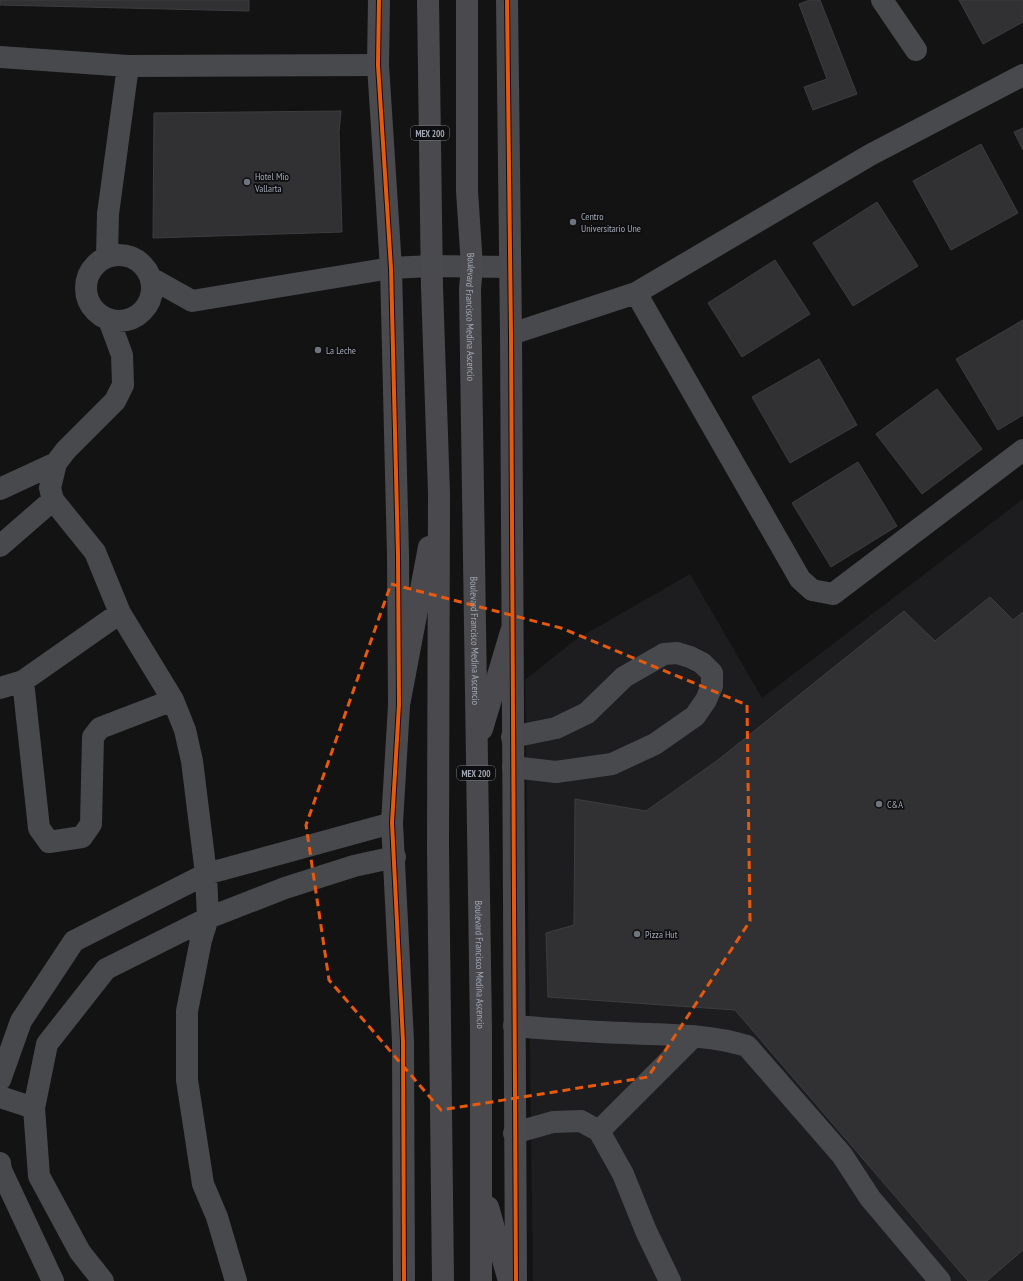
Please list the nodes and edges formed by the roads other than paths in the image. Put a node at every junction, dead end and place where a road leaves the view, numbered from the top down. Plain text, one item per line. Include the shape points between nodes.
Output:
1 (379, 0) edge
2 (428, 0) edge
3 (467, 0) edge
4 (507, 0) edge
5 (882, 0) edge
6 (916, 50) dead end
7 (0, 57) edge
8 (378, 64) junction
9 (128, 66) junction
10 (1023, 75) edge
11 (107, 256) junction
12 (432, 266) junction
13 (472, 266) junction
14 (510, 267) junction
15 (391, 268) junction
16 (151, 278) junction
17 (636, 293) junction
18 (109, 320) junction
19 (511, 334) junction
20 (1023, 450) edge
21 (56, 464) junction
22 (0, 490) edge
23 (439, 493) junction
24 (53, 500) junction
25 (0, 546) edge
26 (120, 614) junction
27 (511, 632) junction
28 (23, 681) junction
29 (0, 688) edge
30 (173, 700) junction
31 (399, 705) junction
32 (512, 736) junction
33 (476, 750) junction
34 (513, 767) junction
35 (392, 822) junction
36 (394, 857) junction
37 (206, 874) junction
38 (208, 918) junction
39 (514, 1026) junction
40 (694, 1036) junction
41 (0, 1080) edge
42 (0, 1097) edge
43 (34, 1108) junction
44 (599, 1131) junction
45 (514, 1133) junction
46 (0, 1168) edge
47 (39, 1176) junction
48 (481, 1180) junction
49 (53, 1281) edge
50 (103, 1281) edge
51 (236, 1281) edge
52 (404, 1281) edge
53 (443, 1281) edge
54 (481, 1281) edge
55 (509, 1281) edge
56 (516, 1281) edge
57 (670, 1281) edge
58 (940, 1281) edge

1 - 8 main road
2 - 12 main road, MEX 200
3 - 13 main road, Boulevard Francisco Medina Ascencio / MEX 200 via 467,191
4 - 14 main road
5 - 6 lane
7 - 9 lane
8 - 9 lane
8 - 15 main road
9 - 11 lane via 108,214
10 - 17 lane via 870,155
11 - 16 lane via 120,254 134,258 144,266
11 - 18 lane via 89,272 85,283 90,306 98,315
12 - 13 lane
12 - 15 lane
12 - 23 main road, MEX 200
13 - 14 lane
13 - 33 main road, Boulevard Francisco Medina Ascencio / MEX 200 via 470,289
14 - 19 main road
15 - 16 lane via 192,300
15 - 31 main road
16 - 18 lane via 150,302 142,312 133,319 121,322
17 - 19 lane
17 - 20 lane via 800,579 812,590 833,594
18 - 21 lane via 122,355 123,384 115,401 66,450
19 - 27 main road
21 - 22 lane
21 - 24 lane via 50,488
23 - 31 main road
23 - 53 main road, MEX 200 via 438,849
24 - 25 lane
24 - 26 lane via 95,552
26 - 28 lane
26 - 30 lane
27 - 32 main road
27 - 33 main road
28 - 29 lane
28 - 30 lane via 39,828 49,842 82,837 91,824 93,737 100,728
30 - 37 lane via 192,760
31 - 35 main road
32 - 34 main road
32 - 34 lane via 556,728 587,713 624,677 664,654 677,653 690,657 702,663 712,673 712,686 695,716 655,744 612,764 556,772
33 - 48 main road, Boulevard Francisco Medina Ascencio / MEX 200
34 - 39 main road
35 - 36 main road
35 - 37 lane
36 - 38 lane via 354,866 285,888
36 - 52 main road via 403,1041
37 - 38 lane
37 - 41 lane via 74,941 21,1021
38 - 43 lane via 106,969 47,1044
38 - 51 lane via 187,1011 187,1080 203,1184 217,1217
39 - 40 lane
39 - 45 main road
40 - 44 lane
40 - 58 lane via 732,1041 747,1046 842,1155 870,1198
42 - 43 lane
43 - 47 lane
44 - 45 lane via 581,1121 553,1122
44 - 57 lane via 623,1174
45 - 56 main road
46 - 47 lane
46 - 49 lane
47 - 50 lane via 80,1252
48 - 54 main road, Boulevard Francisco Medina Ascencio / MEX 200
48 - 55 main road

